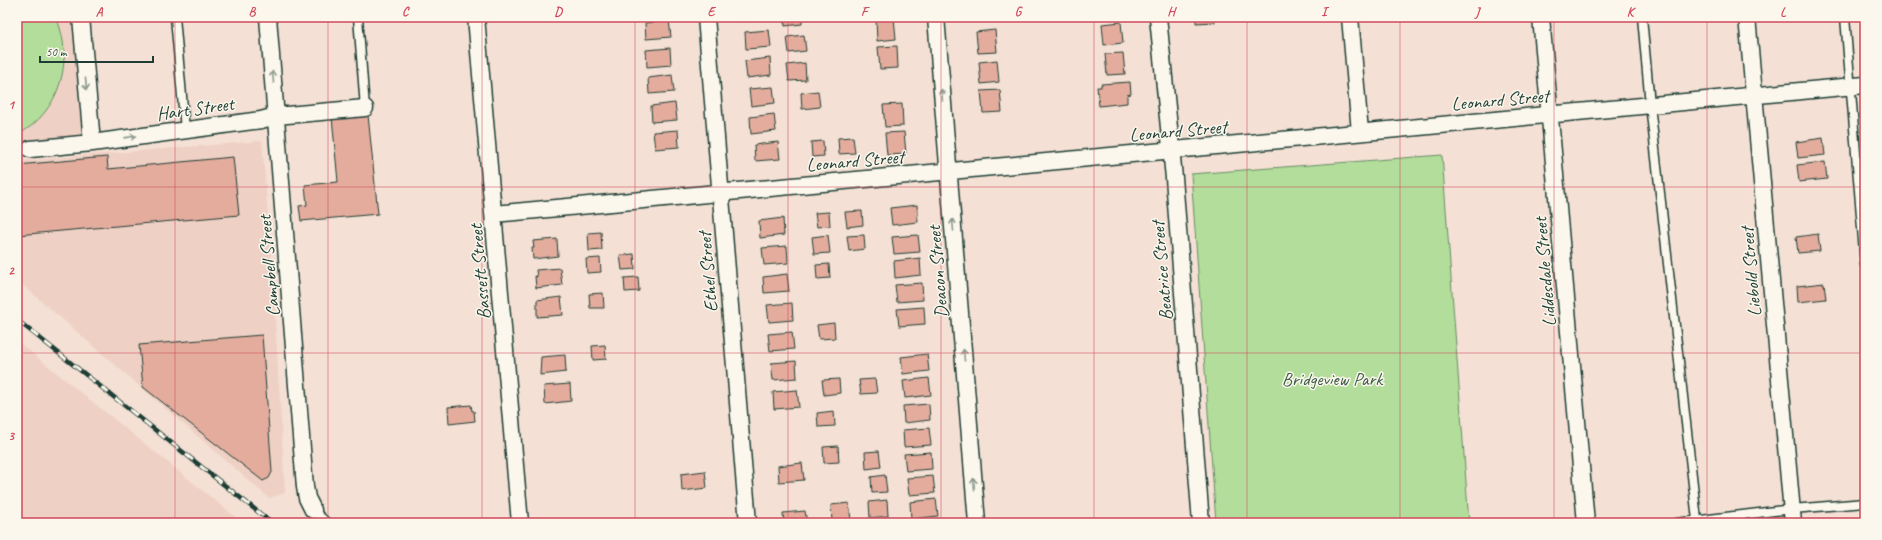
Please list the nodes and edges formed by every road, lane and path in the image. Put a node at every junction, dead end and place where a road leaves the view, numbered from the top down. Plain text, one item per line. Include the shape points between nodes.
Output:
1 (81, 17) edge
2 (175, 17) edge
3 (268, 17) edge
4 (358, 17) edge
5 (476, 17) edge
6 (706, 17) edge
7 (936, 17) edge
8 (1158, 17) edge
9 (1350, 17) edge
10 (1541, 17) edge
11 (1642, 17) edge
12 (1747, 17) edge
13 (1845, 17) edge
14 (1858, 86) edge
15 (1754, 96) junction
16 (1650, 105) junction
17 (365, 108) joint
18 (1550, 115) junction
19 (276, 116) junction
20 (185, 130) junction
21 (1360, 132) junction
22 (92, 143) junction
23 (30, 149) dead end
24 (1170, 151) junction
25 (949, 171) junction
26 (721, 192) junction
27 (494, 214) junction
28 (1865, 265) edge
29 (1865, 503) edge
30 (313, 510) joint
31 (1792, 516) edge
32 (1697, 520) junction
33 (327, 523) edge
34 (520, 523) edge
35 (748, 523) edge
36 (977, 523) edge
37 (1201, 523) edge
38 (1586, 523) edge
39 (1676, 523) edge

1 -> 22 street
2 - 20 lane
19 -> 3 street, Campbell Street
4 - 17 lane
5 - 27 street, Bassett Street
6 - 26 street, Ethel Street
25 -> 7 street, Deacon Street
8 - 24 street, Beatrice Street
9 - 21 street
10 - 18 street, Liddesdale Street
11 - 16 lane
12 - 15 street, Liebold Street
13 - 14 lane
14 - 15 street, Leonard Street
14 - 28 lane
15 - 16 street, Leonard Street
15 - 31 street, Liebold Street
16 - 18 street, Leonard Street
16 - 32 lane
17 - 19 street, Hart Street
18 - 21 street, Leonard Street
18 - 38 street, Liddesdale Street
19 - 20 street, Hart Street
19 - 30 street, Campbell Street via 306,486
22 -> 20 street, Hart Street
21 - 24 street, Leonard Street
22 - 23 street, Hart Street
24 - 25 street, Leonard Street
24 - 37 street, Beatrice Street
25 - 26 street, Leonard Street
36 -> 25 street, Deacon Street
26 - 27 street, Leonard Street
26 - 35 street, Ethel Street
27 - 34 street, Bassett Street
29 - 31 lane
30 - 33 lane
31 - 32 lane
32 - 39 lane

